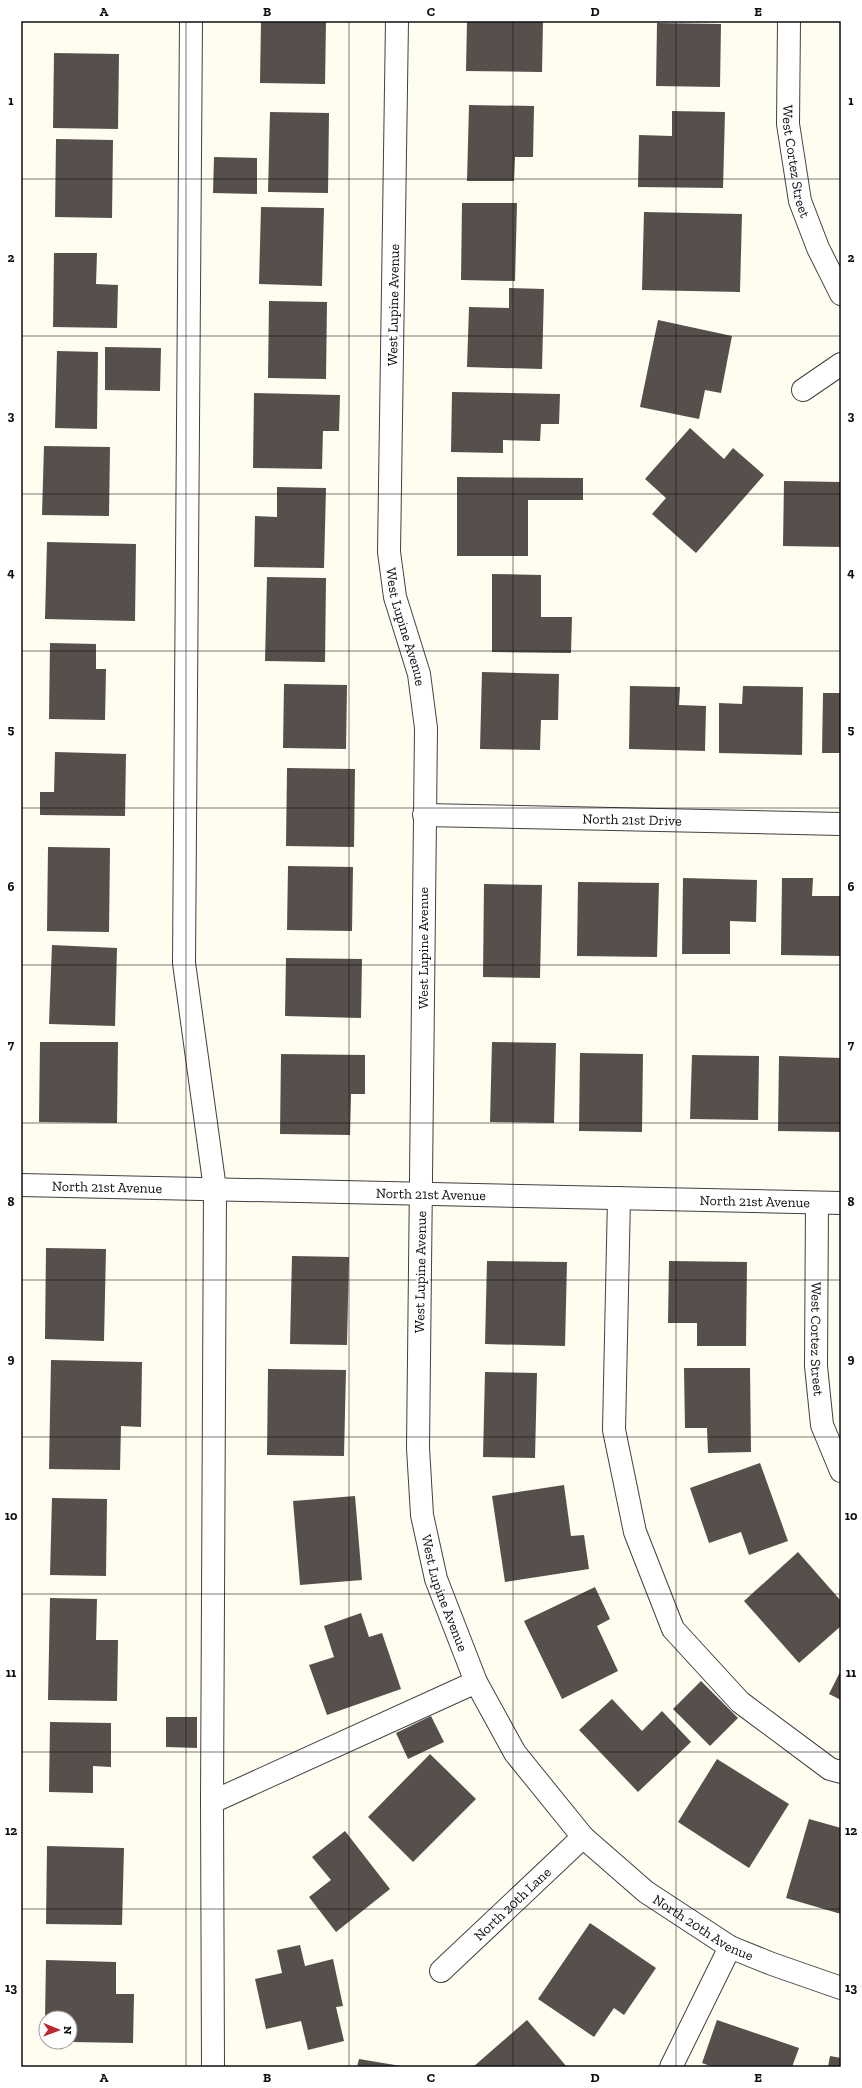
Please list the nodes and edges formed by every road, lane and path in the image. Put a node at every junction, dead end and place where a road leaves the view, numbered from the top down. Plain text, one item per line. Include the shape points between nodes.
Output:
1 (191, 21) edge
2 (397, 21) edge
3 (790, 21) edge
4 (841, 294) edge
5 (841, 364) edge
6 (803, 390) dead end
7 (424, 815) junction
8 (841, 824) edge
9 (21, 1185) edge
10 (216, 1189) junction
11 (421, 1193) junction
12 (619, 1198) junction
13 (817, 1203) junction
14 (841, 1203) edge
15 (841, 1471) edge
16 (476, 1682) junction
17 (841, 1772) edge
18 (212, 1802) junction
19 (583, 1836) junction
20 (730, 1947) junction
21 (441, 1971) dead end
22 (841, 1988) edge
23 (213, 2067) edge
24 (671, 2067) edge

1 - 10 street via 184,963
2 - 7 street, West Lupine Avenue via 389,552 395,597 419,674 426,728
3 - 4 street, West Cortez Street via 788,124 800,201 818,248
5 - 6 street
7 - 8 street, North 21st Drive
7 - 11 street, West Lupine Avenue
9 - 10 street, North 21st Avenue
10 - 11 street, North 21st Avenue
10 - 18 street
11 - 12 street, North 21st Avenue
11 - 16 street, West Lupine Avenue via 418,1448 422,1515 436,1579
12 - 13 street, North 21st Avenue
12 - 17 street via 614,1430 635,1532 643,1553 673,1629 678,1635 740,1702 830,1769
13 - 14 street, North 21st Avenue
13 - 15 street, West Cortez Street via 816,1366 822,1425
16 - 18 street
16 - 19 street, West Lupine Avenue via 515,1753
18 - 23 street
19 - 20 street, North 20th Avenue via 646,1892
19 - 21 street, North 20th Lane
20 - 22 street, North 20th Avenue
20 - 24 street

